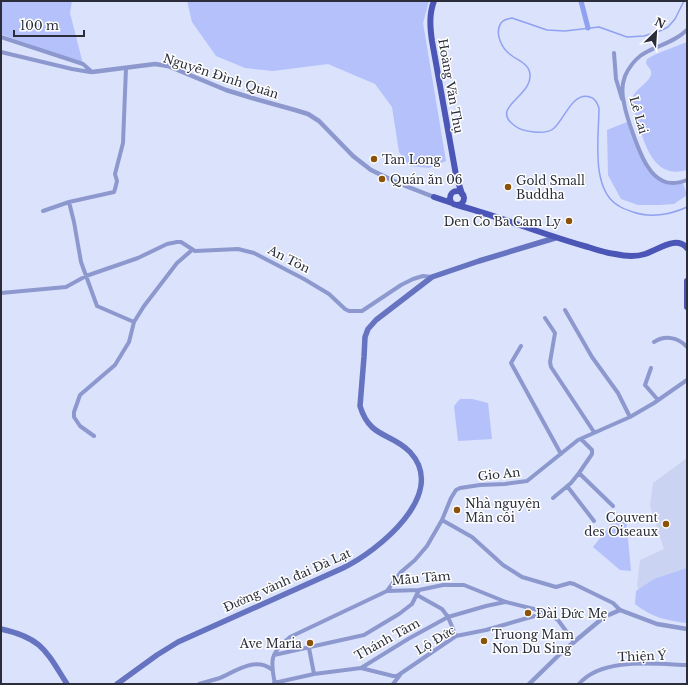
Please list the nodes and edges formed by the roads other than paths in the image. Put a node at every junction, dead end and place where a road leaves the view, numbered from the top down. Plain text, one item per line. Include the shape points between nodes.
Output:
1 (434, 1) edge
2 (687, 30) edge
3 (1, 37) edge
4 (1, 52) edge
5 (614, 53) dead end
6 (7, 54) junction
7 (1, 55) edge
8 (126, 68) junction
9 (92, 72) junction
10 (623, 103) junction
11 (456, 175) junction
12 (687, 180) edge
13 (453, 194) junction
14 (463, 196) junction
15 (434, 197) junction
16 (69, 202) junction
17 (455, 204) junction
18 (43, 211) dead end
19 (480, 211) junction
20 (555, 238) junction
21 (687, 248) edge
22 (192, 250) junction
23 (86, 276) junction
24 (432, 277) junction
25 (687, 286) edge
26 (1, 293) edge
27 (687, 307) edge
28 (565, 310) dead end
29 (545, 318) dead end
30 (134, 322) junction
31 (654, 342) dead end
32 (521, 346) dead end
33 (687, 347) edge
34 (651, 368) dead end
35 (687, 380) edge
36 (658, 400) junction
37 (630, 417) junction
38 (594, 432) junction
39 (94, 436) dead end
40 (581, 439) junction
41 (561, 454) junction
42 (580, 473) junction
43 (567, 486) junction
44 (553, 498) dead end
45 (613, 506) dead end
46 (442, 520) junction
47 (594, 521) dead end
48 (419, 590) junction
49 (387, 591) junction
50 (417, 595) junction
51 (506, 602) junction
52 (620, 610) junction
53 (545, 613) junction
54 (448, 617) junction
55 (1, 629) edge
56 (687, 630) edge
57 (456, 636) junction
58 (574, 642) junction
59 (309, 648) junction
60 (274, 655) junction
61 (687, 665) edge
62 (361, 668) junction
63 (272, 669) junction
64 (402, 673) junction
65 (314, 674) junction
66 (274, 683) edge
67 (67, 684) edge
68 (117, 684) edge
69 (199, 684) edge
70 (393, 684) edge
71 (528, 684) edge
72 (579, 684) edge

1 - 11 main road, Hoàng Văn Thụ via 430,25 432,41
2 - 10 street, Lê Lai via 674,40 646,51 638,57 624,78
3 - 9 street via 83,64
4 - 6 street, Nguyễn Đình Quân
5 - 10 street via 618,90
6 - 7 street
6 - 9 street, Nguyễn Đình Quân
8 - 9 street, Nguyễn Đình Quân
8 - 15 street, Nguyễn Đình Quân via 155,64 168,66 233,92 308,114 371,170
8 - 16 street via 123,143 115,174 117,181 114,192
10 - 12 street, Lê Lai via 647,166 664,181 674,184
11 - 13 main road, Hoàng Văn Thụ
11 - 14 main road, Hoàng Văn Thụ
13 - 14 main road via 458,192
13 - 15 main road
13 - 17 main road via 450,199
14 - 17 main road via 463,202
14 - 19 main road
15 - 17 main road
16 - 18 street
16 - 23 street
17 - 19 main road
19 - 20 main road
20 - 21 main road via 631,256 644,255 672,243 681,243
20 - 24 main road, An Tôn
22 - 23 street, An Tôn via 181,242 173,242 138,258
22 - 24 street, An Tôn via 238,249 254,253 329,294 349,311 362,311 413,279
22 - 30 street via 167,275
23 - 26 street, An Tôn via 66,286
23 - 30 street via 97,306
24 - 68 main road, Đường vành đai Đà Lạt via 376,320 364,337 360,406 363,416 374,429 409,452 418,463 421,473 419,494 403,520 384,541 344,568 187,637
25 - 27 main road
28 - 37 street via 592,357 618,393
29 - 38 street via 555,333 551,367
30 - 39 street via 129,342 115,365 80,395 75,408 74,417 77,423
31 - 33 street via 660,338 671,338
32 - 41 street via 511,363
34 - 36 street via 645,385
35 - 36 street, Gio An
36 - 37 street, Gio An
37 - 38 street, Gio An
38 - 40 street, Gio An
40 - 41 street, Gio An
40 - 42 street via 592,450 592,454
41 - 46 street, Gio An via 527,481 456,490
42 - 43 street
42 - 45 street
43 - 44 street
43 - 47 street
46 - 49 street, Gio An via 427,546 401,572
46 - 52 street via 472,538 503,565 522,577 556,588 574,584
48 - 49 street, Mẫu Tâm
48 - 50 street
48 - 51 street, Mẫu Tâm via 443,585 464,585
49 - 60 street, Mẫu Tâm via 290,637
50 - 54 street via 442,609
50 - 59 street via 412,604 399,614 364,635
51 - 53 street, Mẫu Tâm
51 - 54 street, Thánh Tâm
52 - 56 street via 657,624
52 - 58 street via 604,617
53 - 57 street, Lộ Đức
53 - 58 street, Mẫu Tâm via 558,620
54 - 57 street
54 - 62 street, Thánh Tâm
55 - 67 main road via 19,633 40,644
57 - 64 street, Lộ Đức
58 - 71 street
59 - 60 street
59 - 65 street
60 - 63 street
61 - 72 street, Thiện Ý via 616,665 589,675
62 - 64 street via 393,676
62 - 65 street, Thánh Tâm
63 - 66 street
63 - 69 street via 253,664
64 - 70 street, Lộ Đức
65 - 66 street, Thánh Tâm

